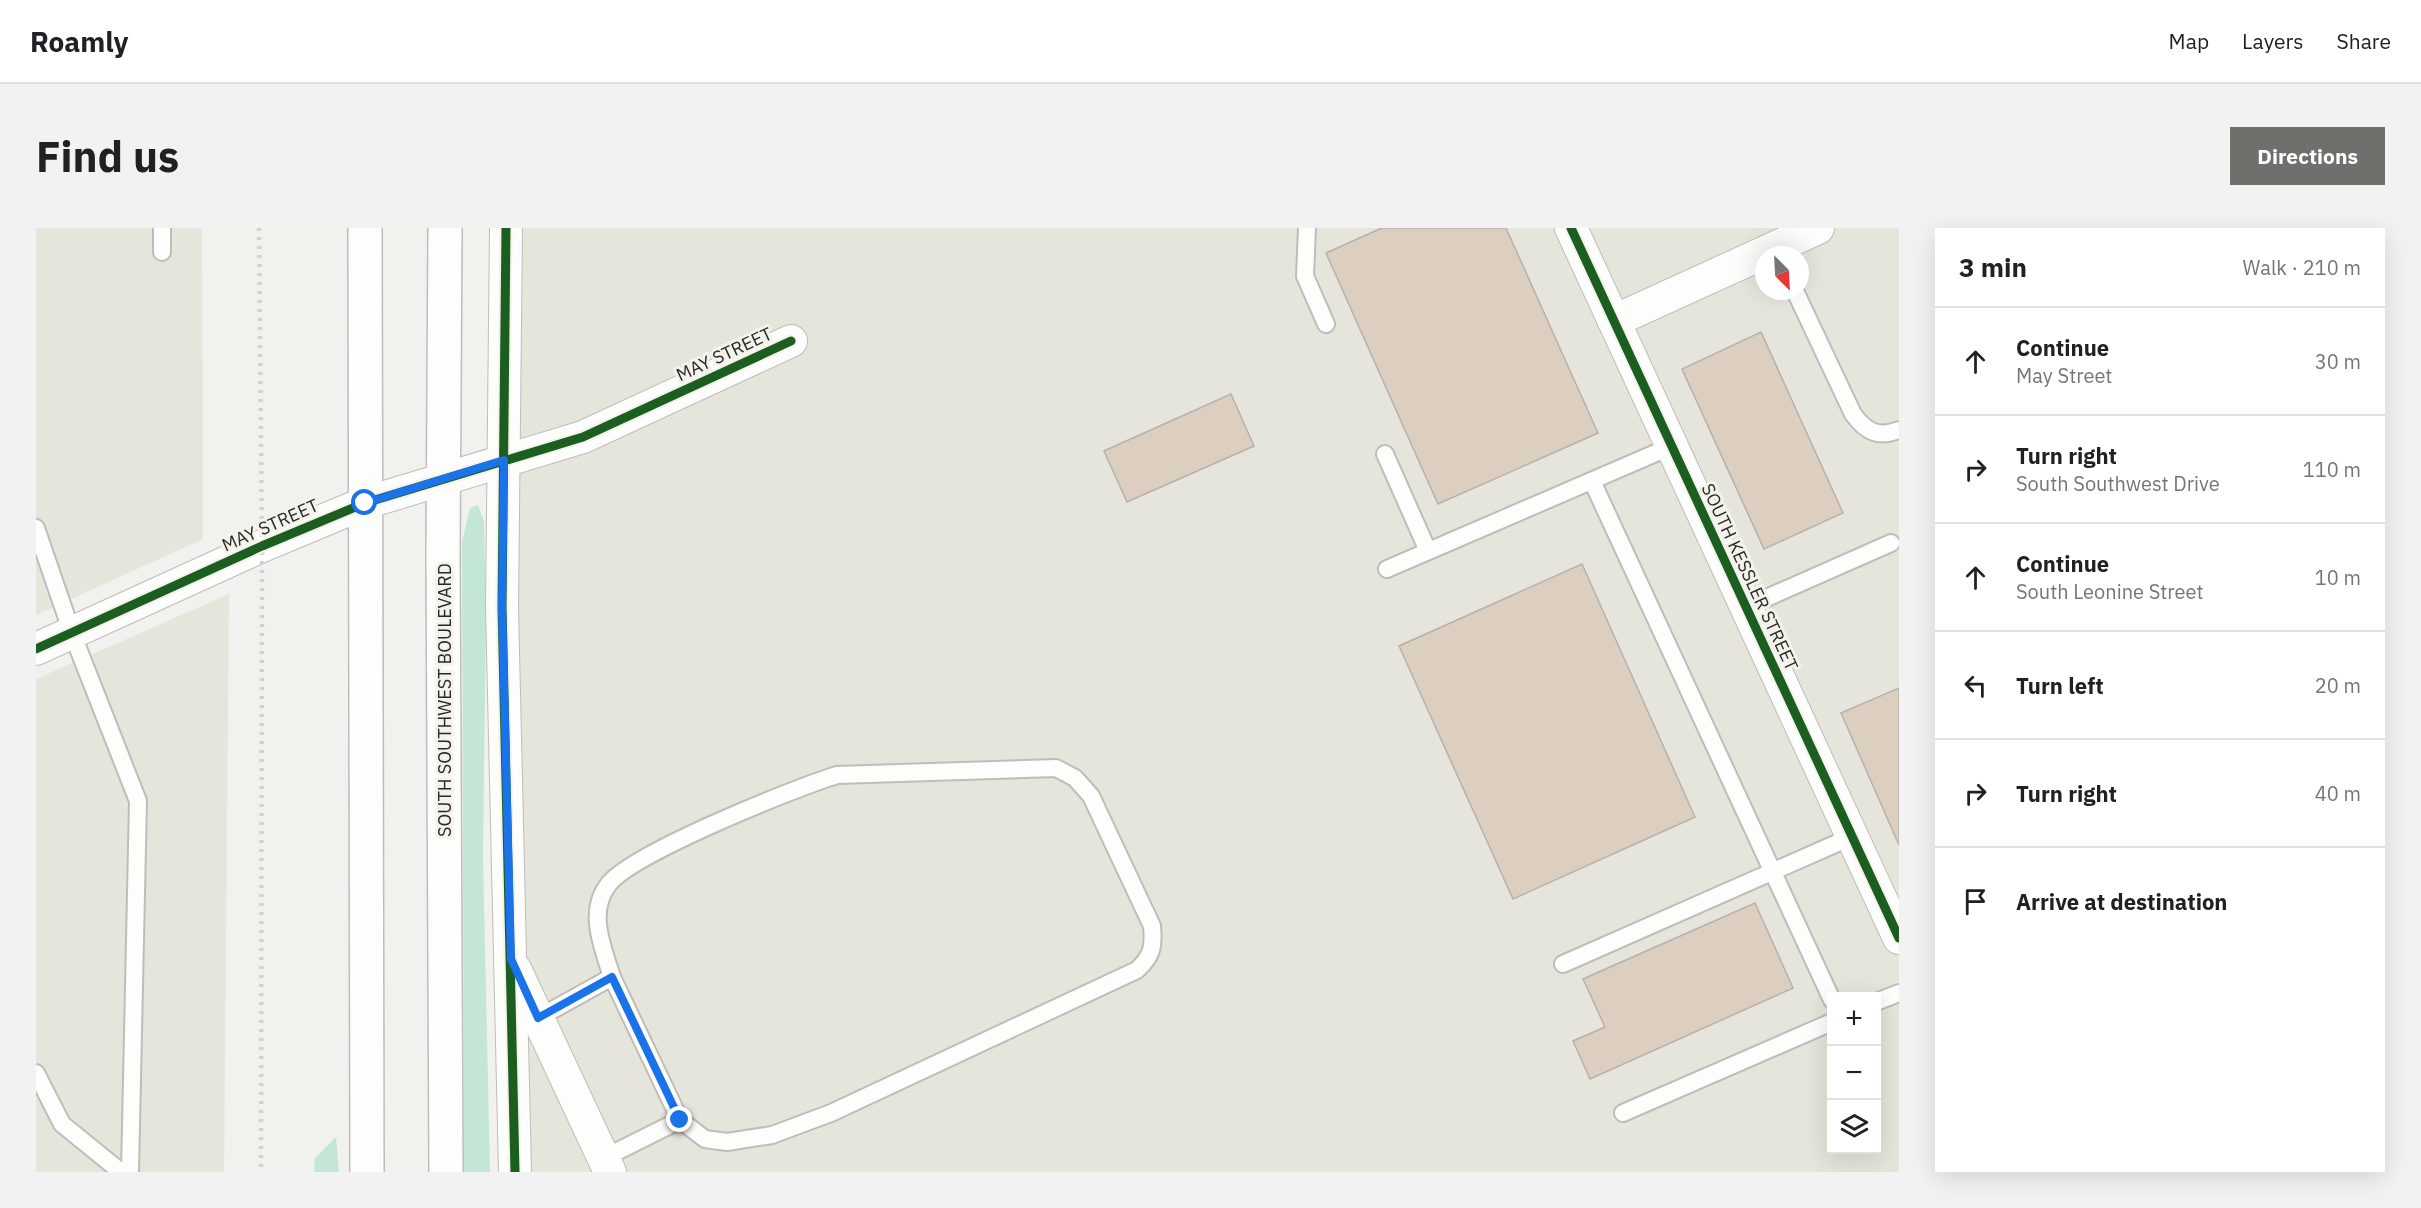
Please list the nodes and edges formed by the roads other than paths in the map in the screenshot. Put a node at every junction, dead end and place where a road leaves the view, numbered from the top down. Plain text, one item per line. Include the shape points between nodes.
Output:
1 (162, 228) edge
2 (364, 228) edge
3 (444, 228) edge
4 (506, 228) edge
5 (1308, 228) edge
6 (1571, 228) edge
7 (1818, 228) edge
8 (1786, 246) edge
9 (162, 252) dead end
10 (1755, 261) edge
11 (1799, 300) edge
12 (1614, 321) junction
13 (1326, 324) dead end
14 (791, 341) dead end
15 (1899, 430) edge
16 (1672, 446) junction
17 (1385, 454) dead end
18 (504, 460) junction
19 (443, 479) junction
20 (1592, 481) junction
21 (365, 503) junction
22 (36, 528) edge
23 (1891, 543) dead end
24 (1428, 551) junction
25 (1387, 569) dead end
26 (1746, 608) junction
27 (72, 633) junction
28 (36, 649) edge
29 (1851, 837) junction
30 (1771, 872) junction
31 (1899, 938) edge
32 (511, 959) junction
33 (1563, 964) dead end
34 (612, 977) junction
35 (1828, 992) edge
36 (1899, 993) edge
37 (1881, 1000) edge
38 (538, 1018) junction
39 (1827, 1024) edge
40 (36, 1073) edge
41 (1623, 1113) dead end
42 (680, 1120) junction
43 (607, 1165) edge
44 (121, 1172) edge
45 (130, 1172) edge
46 (367, 1172) edge
47 (446, 1172) edge
48 (515, 1172) edge

1 - 9 lane
2 - 21 main road
3 - 19 main road, SOUTH SOUTHWEST BOULEVARD
4 - 18 street
5 - 13 lane via 1305,276
6 - 12 street, SOUTH KESSLER STREET
7 - 8 street
10 - 12 street
11 - 15 lane via 1862,427 1875,434
12 - 16 street, SOUTH KESSLER STREET
14 - 18 street, MAY STREET via 583,436
16 - 20 lane
16 - 26 street, SOUTH KESSLER STREET
17 - 24 lane
18 - 19 street, MAY STREET
18 - 32 street via 502,607
19 - 21 street, MAY STREET
19 - 47 main road, SOUTH SOUTHWEST BOULEVARD
20 - 24 lane
20 - 30 lane
21 - 27 street, MAY STREET
21 - 46 main road
22 - 27 lane
23 - 26 lane
24 - 25 lane
26 - 29 street, SOUTH KESSLER STREET
27 - 28 street, MAY STREET
27 - 45 lane via 138,801
29 - 30 lane
29 - 31 street, SOUTH KESSLER STREET
30 - 33 lane
30 - 35 lane
32 - 38 street
32 - 48 street
34 - 38 lane
34 - 42 lane
34 - 42 lane via 598,933 599,906 608,884 643,857 837,775 1056,768 1075,778 1090,796 1152,927 1154,946 1137,970 831,1113 772,1136 727,1142 705,1139
36 - 37 lane
38 - 43 street
39 - 41 lane
40 - 44 lane via 62,1124
42 - 43 lane

